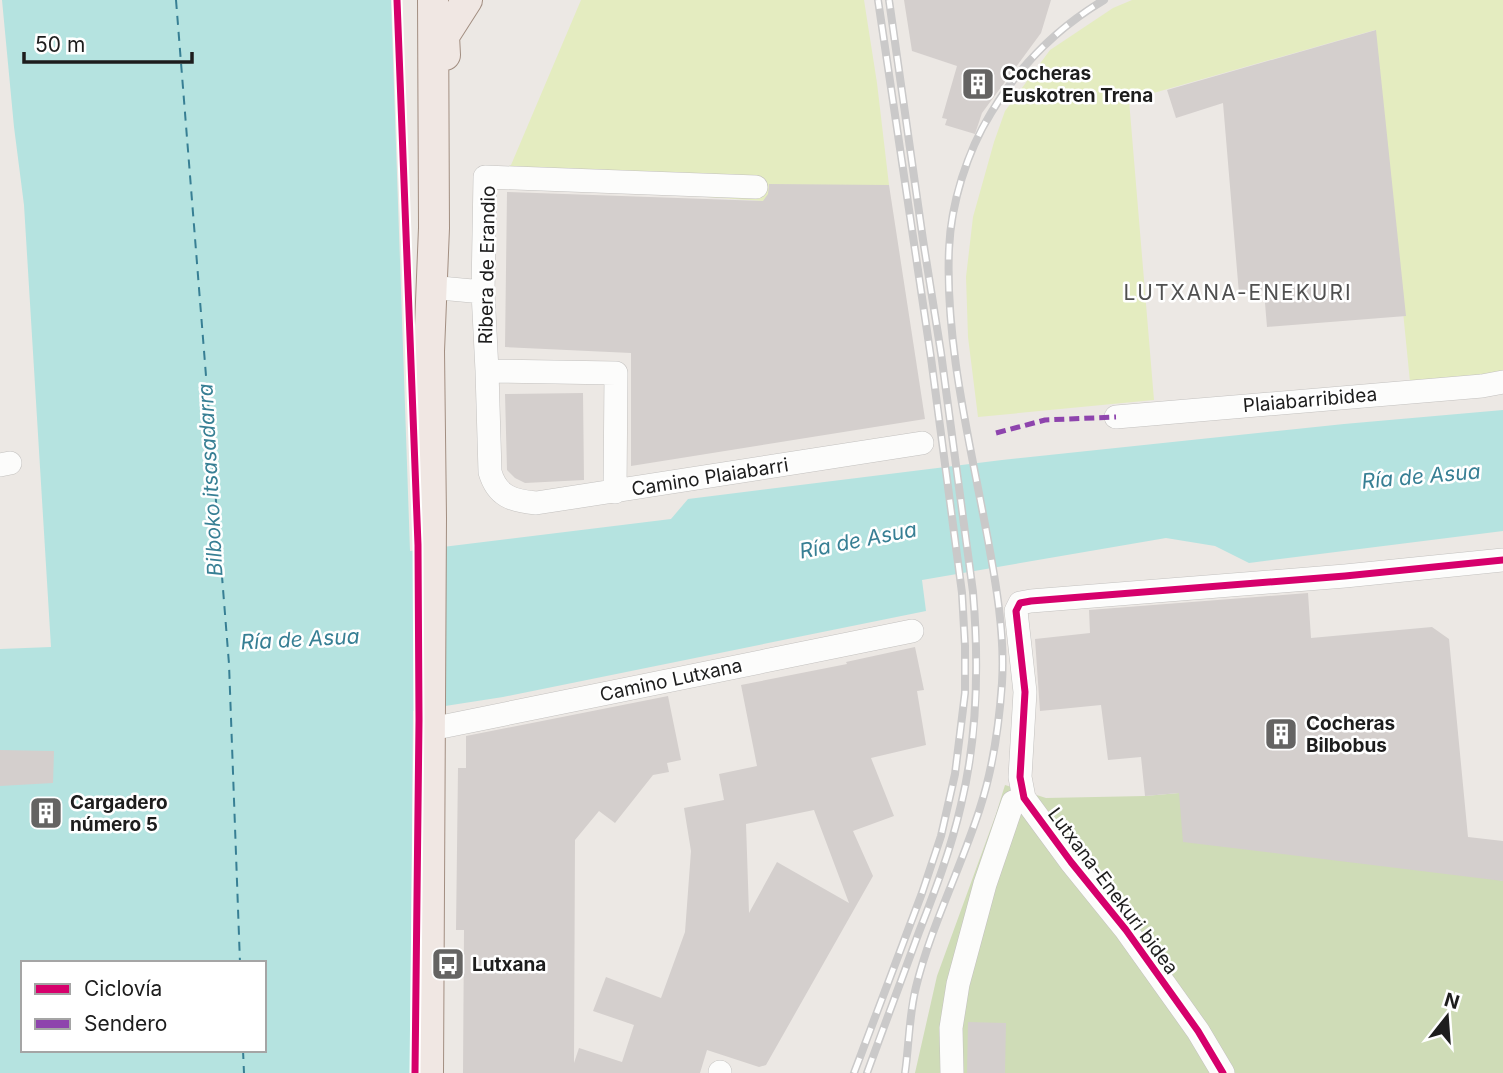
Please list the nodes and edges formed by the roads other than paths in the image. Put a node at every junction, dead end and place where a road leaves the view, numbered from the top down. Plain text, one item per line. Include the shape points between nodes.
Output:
1 (433, 0) edge
2 (467, 0) edge
3 (756, 187) dead end
4 (440, 288) junction
5 (483, 292) junction
6 (429, 351) junction
7 (487, 371) junction
8 (1503, 382) edge
9 (1116, 417) dead end
10 (922, 443) dead end
11 (500, 492) joint
12 (615, 492) junction
13 (1503, 560) edge
14 (912, 631) dead end
15 (430, 719) junction
16 (1024, 798) junction
17 (428, 1073) edge
18 (952, 1073) edge
19 (1223, 1073) edge

1 - 6 main road, Ribera de Erandio via 435,202
2 - 4 main road, Ribera de Erandio via 444,36 449,230
3 - 5 street, Ribera de Erandio via 485,177
4 - 5 street
4 - 6 main road, Ribera de Erandio
5 - 7 street, Ribera de Erandio
6 - 15 main road, Ribera de Erandio
7 - 11 street, Ribera de Erandio via 490,472
7 - 12 street via 616,373
8 - 9 street, Plaiabarribidea
10 - 12 street, Camino Plaiabarri
11 - 12 street, Camino Plaiabarri via 520,502 536,503
13 - 16 street via 1020,603 1016,611 1025,692 1020,777
14 - 15 street, Camino Lutxana
15 - 17 main road, Ribera de Erandio
16 - 18 street via 1013,802 958,984 951,1028
16 - 19 street, Lutxana-Enekuri bidea via 1134,941

